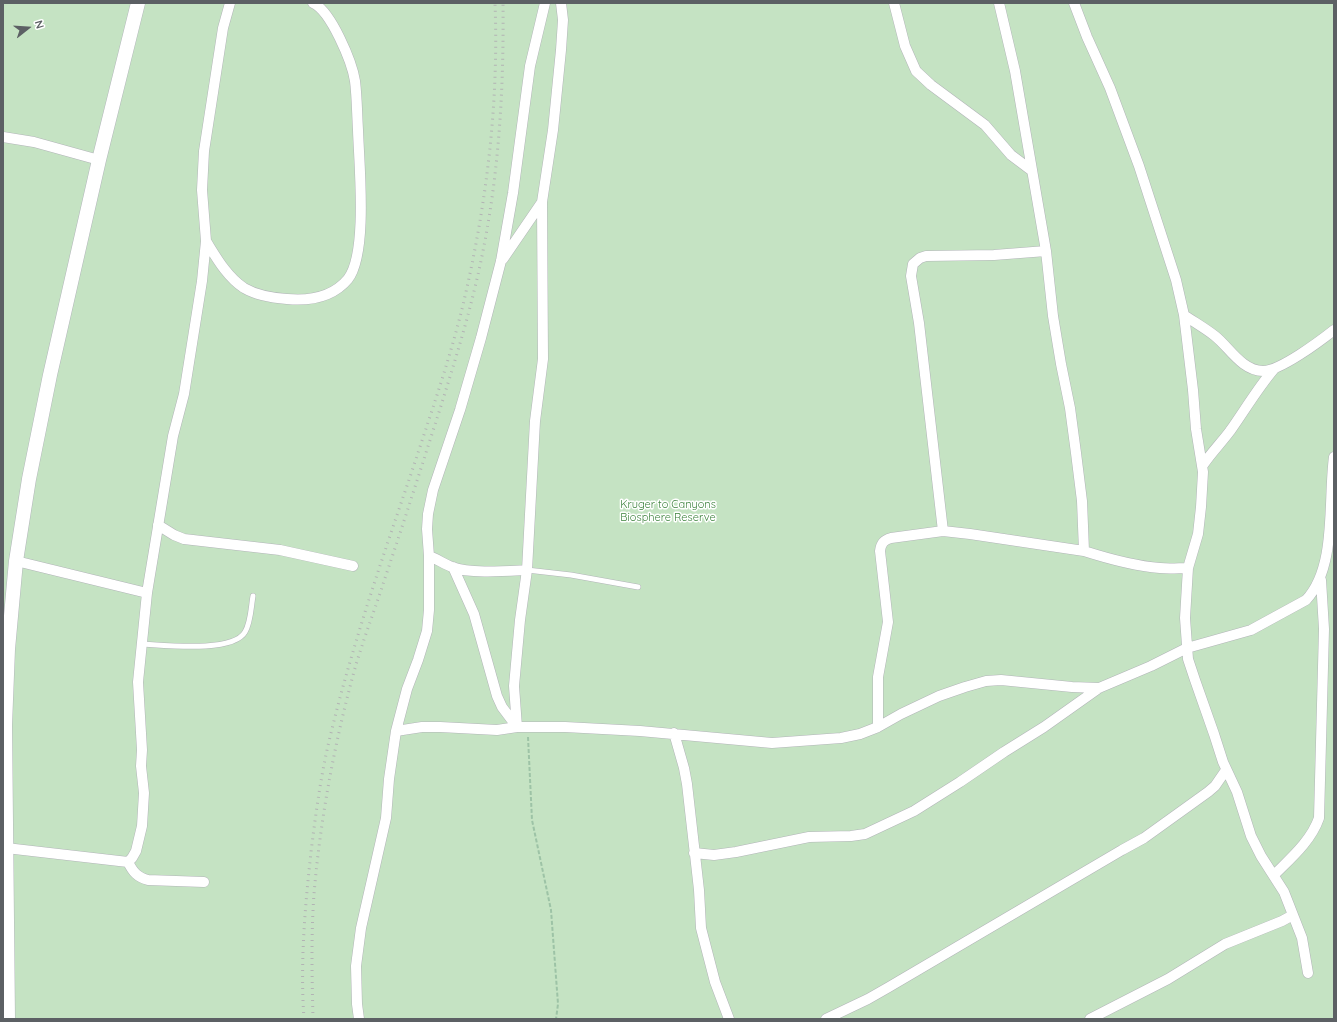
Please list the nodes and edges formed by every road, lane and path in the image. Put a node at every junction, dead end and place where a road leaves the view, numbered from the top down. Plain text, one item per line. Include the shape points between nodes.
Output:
1 (138, 3) edge
2 (230, 3) edge
3 (313, 3) edge
4 (545, 3) edge
5 (561, 3) edge
6 (894, 3) edge
7 (999, 3) edge
8 (1074, 3) edge
9 (3, 137) edge
10 (99, 160) junction
11 (1032, 170) junction
12 (542, 202) junction
13 (206, 241) junction
14 (1046, 251) junction
15 (501, 261) junction
16 (1184, 314) junction
17 (1334, 330) edge
18 (1274, 369) junction
19 (1334, 457) edge
20 (1203, 465) junction
21 (158, 525) junction
22 (943, 531) junction
23 (1084, 551) junction
24 (429, 556) junction
25 (16, 561) junction
26 (353, 566) dead end
27 (452, 567) junction
28 (1188, 568) junction
29 (527, 570) junction
30 (1321, 580) junction
31 (638, 587) dead end
32 (147, 593) junction
33 (253, 596) dead end
34 (142, 644) junction
35 (1187, 648) junction
36 (5, 649) edge
37 (1099, 688) junction
38 (517, 727) junction
39 (878, 727) junction
40 (527, 728) junction
41 (396, 731) junction
42 (674, 734) junction
43 (1226, 770) junction
44 (6, 848) junction
45 (694, 853) junction
46 (128, 862) junction
47 (1274, 875) junction
48 (204, 882) dead end
49 (1293, 915) junction
50 (5, 969) edge
51 (1308, 973) dead end
52 (8, 1019) edge
53 (359, 1019) edge
54 (556, 1019) edge
55 (729, 1019) edge
56 (826, 1019) edge
57 (1090, 1019) edge

1 - 10 street
2 - 13 street via 204,151 202,190
3 - 13 street via 328,17 346,51 355,81 360,234 349,278 339,288 312,299 260,295 244,288 229,274
4 - 15 street via 530,66
5 - 12 street via 561,50
6 - 11 street via 905,46 916,71 985,126 1011,155
7 - 11 street via 1015,71
8 - 16 street via 1139,166 1176,280
9 - 10 street via 34,142
10 - 25 street via 50,375
11 - 14 street
12 - 15 street
12 - 29 street via 543,359 535,420
13 - 21 street via 184,394 173,436
14 - 22 street via 926,256 912,267 911,276
14 - 23 street via 1053,316 1076,453 1082,501
15 - 24 street via 460,410 433,490 427,529
16 - 18 street via 1215,336 1249,368 1264,371
16 - 20 street via 1198,443
17 - 18 street
18 - 20 street
19 - 30 street via 1329,550
20 - 28 street via 1198,534
21 - 26 street via 184,539 280,550
21 - 32 street
22 - 23 street
22 - 39 street via 891,538 885,540 881,546 888,622 878,677
23 - 28 street via 1134,564
24 - 27 street
24 - 41 street via 427,631
25 - 32 street
25 - 36 street
27 - 29 street via 482,571
27 - 38 street via 474,614 497,696 502,708
28 - 35 street via 1185,618
29 - 31 lane
29 - 38 street via 514,686
30 - 35 street via 1306,600 1259,626 1235,636
30 - 47 street via 1324,629 1319,818 1309,837
32 - 34 street
33 - 34 lane via 246,630 231,642 217,646
34 - 46 street via 138,682 144,792 142,826 136,852
35 - 37 street
35 - 43 street via 1194,680
36 - 44 street
37 - 39 street via 986,681 939,696
37 - 45 street via 1044,727 914,811 865,834 808,837 714,855
38 - 40 street
38 - 41 street via 497,730 422,727
39 - 42 street via 841,738 781,743
40 - 42 street via 566,727
40 - 54 path via 532,820 551,910 558,1004
41 - 53 street via 386,818 357,955 356,1004
42 - 45 street via 684,768
43 - 47 street via 1237,792 1256,846
43 - 56 street via 1208,792 1144,838 868,999
44 - 46 street
44 - 50 street
45 - 55 street via 702,928 715,982
46 - 48 street via 140,878
47 - 49 street
49 - 51 street via 1302,938
49 - 57 street via 1225,944 1168,979
50 - 52 street

